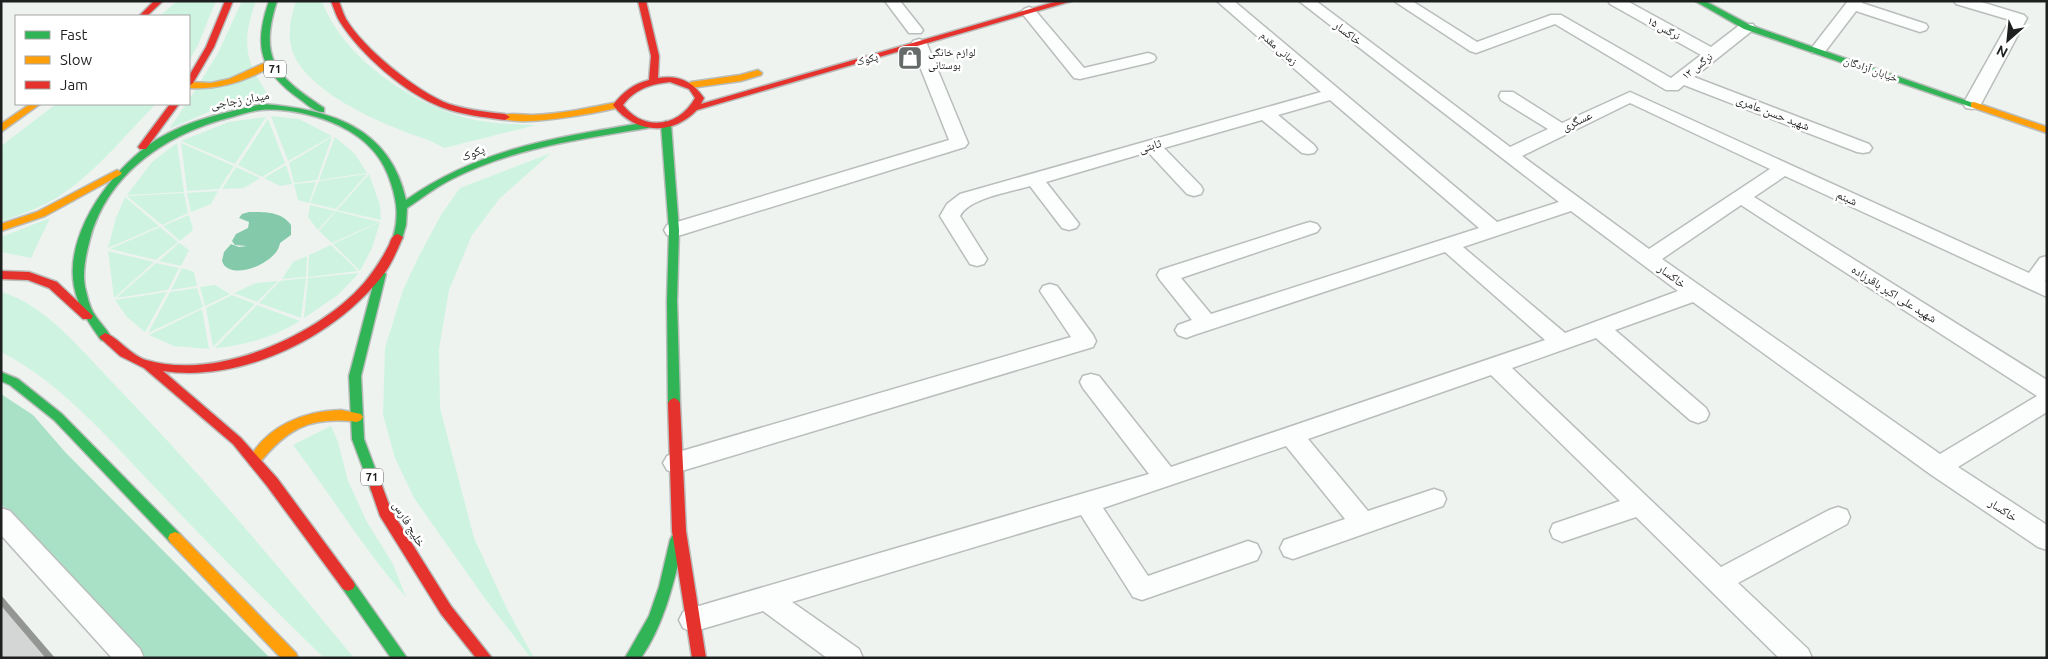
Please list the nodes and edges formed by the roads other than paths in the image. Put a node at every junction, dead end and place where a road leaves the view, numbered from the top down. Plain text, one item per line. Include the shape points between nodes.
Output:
1 (159, 1) edge
2 (229, 1) edge
3 (273, 1) edge
4 (335, 1) edge
5 (642, 1) edge
6 (892, 1) edge
7 (1068, 1) edge
8 (1224, 1) edge
9 (1306, 1) edge
10 (1401, 1) edge
11 (1615, 1) edge
12 (1699, 1) edge
13 (1969, 2) edge
14 (1855, 3) edge
15 (1030, 12) junction
16 (144, 15) edge
17 (1747, 27) junction
18 (1920, 27) dead end
19 (916, 34) junction
20 (1818, 50) junction
21 (1712, 54) junction
22 (1148, 58) dead end
23 (271, 63) junction
24 (768, 70) dead end
25 (653, 81) junction
26 (190, 82) edge
27 (1677, 82) junction
28 (190, 84) edge
29 (691, 85) junction
30 (1333, 94) junction
31 (1508, 96) dead end
32 (1972, 104) junction
33 (34, 105) edge
34 (173, 105) edge
35 (618, 105) junction
36 (1647, 105) junction
37 (696, 108) junction
38 (1265, 113) junction
39 (328, 115) junction
40 (666, 124) junction
41 (648, 126) junction
42 (1, 129) edge
43 (1560, 129) junction
44 (2047, 130) edge
45 (1151, 146) junction
46 (1863, 148) dead end
47 (1308, 150) dead end
48 (1508, 156) junction
49 (136, 158) junction
50 (125, 169) junction
51 (1782, 169) junction
52 (1034, 179) junction
53 (1194, 190) dead end
54 (1741, 197) junction
55 (1573, 204) junction
56 (403, 206) junction
57 (1069, 224) dead end
58 (1, 228) edge
59 (1310, 228) dead end
60 (1494, 229) junction
61 (674, 230) junction
62 (1448, 244) junction
63 (1648, 258) junction
64 (977, 259) dead end
65 (2047, 262) edge
66 (383, 268) junction
67 (1, 275) edge
68 (2040, 286) edge
69 (1050, 291) dead end
70 (1695, 293) junction
71 (87, 316) junction
72 (1206, 323) junction
73 (1600, 329) junction
74 (1186, 330) dead end
75 (1562, 342) junction
76 (148, 365) junction
77 (1495, 365) junction
78 (1, 376) edge
79 (1091, 382) dead end
80 (2047, 390) edge
81 (2047, 401) edge
82 (1698, 414) dead end
83 (358, 416) junction
84 (1291, 435) junction
85 (254, 461) junction
86 (675, 464) junction
87 (1938, 467) junction
88 (1166, 478) junction
89 (1434, 499) dead end
90 (1087, 503) junction
91 (1640, 505) junction
92 (1838, 517) dead end
93 (1, 518) edge
94 (1363, 523) junction
95 (679, 531) junction
96 (1562, 531) dead end
97 (2047, 539) edge
98 (1293, 548) dead end
99 (1248, 552) dead end
100 (1718, 581) junction
101 (766, 598) junction
102 (692, 620) junction
103 (130, 658) edge
104 (291, 658) edge
105 (400, 658) edge
106 (485, 658) edge
107 (632, 658) edge
108 (699, 658) edge
109 (849, 658) edge
110 (1798, 658) edge

1 - 16 main road
2 - 26 main road via 210,47
3 - 23 main road, 71 via 264,43
4 - 35 main road via 344,22 374,55 414,88 444,105 485,115 518,118 571,115
5 - 25 main road via 655,56
6 - 19 street
7 - 15 main road, پکوک
8 - 30 street, زمانی مقدم
9 - 48 street, خاکسار
10 - 27 street, شهید حسن عامری via 1476,48 1556,18
11 - 21 street, نرگس ۱۵
12 - 17 main road, خیابان آزادگان
13 - 32 street via 2018,18
14 - 18 street
14 - 20 street
15 - 19 main road, پکوک
15 - 22 street via 1080,74
17 - 20 main road, خیابان آزادگان
17 - 21 street, نرگس ۱۳
19 - 37 main road, پکوک
19 - 61 street via 959,143
20 - 32 main road, خیابان آزادگان
21 - 27 street, نرگس ۱۳
23 - 28 main road via 252,75 233,81
23 - 39 main road, 71 via 298,95
24 - 29 main road via 741,78
25 - 29 main road via 671,80
25 - 35 main road via 624,95
27 - 36 street, نرگس ۱۳
27 - 46 street, شهید حسن عامری
29 - 37 main road via 697,89 700,98
30 - 38 street, ثابتی
30 - 60 street, زمانی مقدم
31 - 43 street
32 - 44 main road, خیابان آزادگان
33 - 42 main road
34 - 49 main road, 71
35 - 41 main road via 626,119
36 - 43 street, عسگری via 1630,97
36 - 51 street, شبنم
37 - 40 main road, پکوک via 683,118
38 - 45 street, ثابتی
38 - 47 street
39 - 49 main road, میدان زجاجی / 71 via 292,107 272,107 220,116 170,135
39 - 56 main road, میدان زجاجی / 71 via 376,146 390,164
40 - 41 main road, پکوک
40 - 61 main road
41 - 56 main road, پکوک via 503,156 449,177
43 - 48 street, عسگری
45 - 52 street, ثابتی
45 - 53 street
48 - 55 street, خاکسار
49 - 50 main road, میدان زجاجی / 71
50 - 58 main road via 41,214
50 - 71 main road, میدان زجاجی / 71 via 103,197 82,245 80,293
51 - 54 street
51 - 68 street, شبنم
52 - 57 street
52 - 64 street, ثابتی via 967,198 954,208 950,216
54 - 63 street
54 - 80 street, شهید علی اکبر باقرزاده
55 - 60 street
55 - 63 street, خاکسار
56 - 66 main road, میدان زجاجی / 71 via 402,226
59 - 72 street via 1166,275
60 - 62 street
61 - 86 main road
62 - 72 street
62 - 75 street
63 - 70 street, خاکسار
65 - 68 street
66 - 76 main road, میدان زجاجی / 71 via 356,298 324,322 269,352 229,364 189,370
66 - 83 main road, خلیج فارس / 71 via 355,376
67 - 71 main road via 29,276 53,285
69 - 86 street via 1085,341
70 - 73 street
70 - 87 street, خاکسار
71 - 76 main road, میدان زجاجی / 71 via 101,334 121,351
72 - 74 street
73 - 75 street
73 - 82 street
75 - 77 street
76 - 85 main road, 71 via 237,441
77 - 84 street
77 - 91 street
78 - 104 main road via 14,382 58,417
79 - 88 street
81 - 87 street
83 - 85 main road via 331,413 300,421 272,438
83 - 106 main road, خلیج فارس / 71 via 358,439 385,512 446,610
84 - 88 street
84 - 94 street
85 - 105 main road, 71 via 326,553
86 - 95 main road
87 - 97 street, خاکسار
88 - 90 street
89 - 94 street
90 - 99 street via 1142,589
90 - 101 street
91 - 96 street
91 - 100 street
92 - 100 street
93 - 103 street
94 - 98 street
95 - 102 main road
95 - 107 main road via 660,609 642,647
100 - 110 street
101 - 102 street
101 - 109 street
102 - 108 main road

